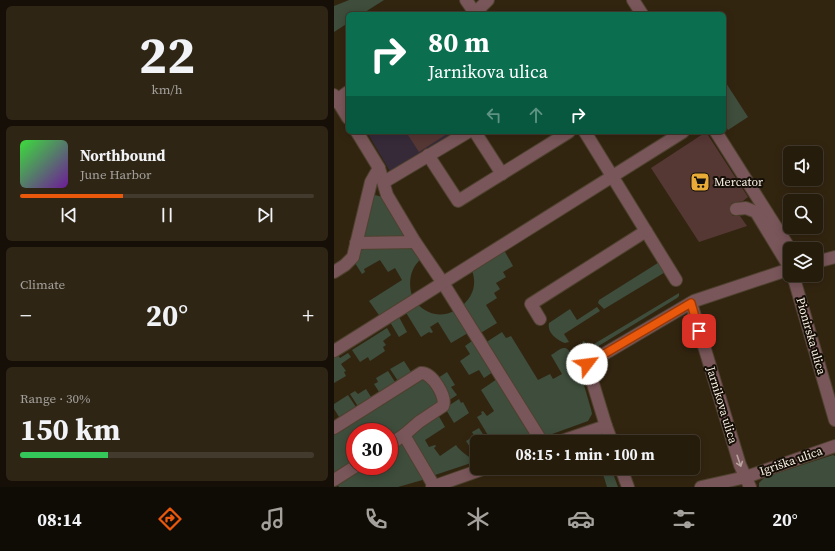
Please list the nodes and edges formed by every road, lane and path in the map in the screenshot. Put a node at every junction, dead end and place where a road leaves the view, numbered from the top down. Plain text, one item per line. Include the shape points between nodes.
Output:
1 (466, 0) edge
2 (488, 0) edge
3 (633, 0) edge
4 (473, 12) edge
5 (476, 12) edge
6 (641, 12) edge
7 (346, 93) edge
8 (335, 99) edge
9 (346, 115) edge
10 (358, 134) edge
11 (465, 134) edge
12 (476, 134) edge
13 (566, 134) edge
14 (586, 134) edge
15 (681, 134) edge
16 (717, 134) edge
17 (428, 155) junction
18 (379, 168) junction
19 (502, 174) junction
20 (612, 177) junction
21 (384, 182) junction
22 (736, 209) dead end
23 (646, 231) junction
24 (415, 242) junction
25 (785, 242) edge
26 (356, 244) junction
27 (783, 257) edge
28 (835, 257) edge
29 (823, 260) edge
30 (783, 271) edge
31 (334, 272) edge
32 (676, 280) dead end
33 (795, 282) edge
34 (444, 283) junction
35 (692, 302) junction
36 (540, 318) dead end
37 (334, 351) edge
38 (835, 420) edge
39 (606, 426) junction
40 (334, 428) edge
41 (404, 435) junction
42 (538, 435) edge
43 (580, 435) edge
44 (609, 435) edge
45 (398, 439) edge
46 (835, 446) edge
47 (346, 472) edge
48 (470, 474) edge
49 (624, 475) edge
50 (334, 480) edge
51 (748, 482) edge
52 (433, 487) edge
53 (628, 487) edge
54 (701, 487) edge

1 - 4 street
2 - 5 street
3 - 6 street
7 - 8 street
8 - 9 street
10 - 18 street
11 - 17 street
12 - 19 street
13 - 19 street
14 - 20 street
15 - 20 street
16 - 25 street
17 - 19 street via 458,201
17 - 21 street
18 - 21 street
18 - 26 street via 371,182
20 - 23 street
20 - 34 street
21 - 24 street via 387,195
22 - 27 street via 746,208 756,212
23 - 32 street
23 - 36 street via 531,304
24 - 26 street
24 - 34 street
26 - 31 street via 353,257
28 - 29 street
30 - 35 street
33 - 38 street, Pionirska ulica
34 - 37 street
34 - 42 street
35 - 39 street via 587,364
35 -> 51 street, Jarnikova ulica via 740,465
39 - 43 street
39 - 44 street
40 - 41 street via 423,372 432,379 442,394 444,404 442,408 411,427
41 - 45 street
41 - 52 street
46 - 51 street, Igriška ulica
47 - 50 street
48 - 52 street
49 - 53 street
51 - 54 street, Igriška ulica

